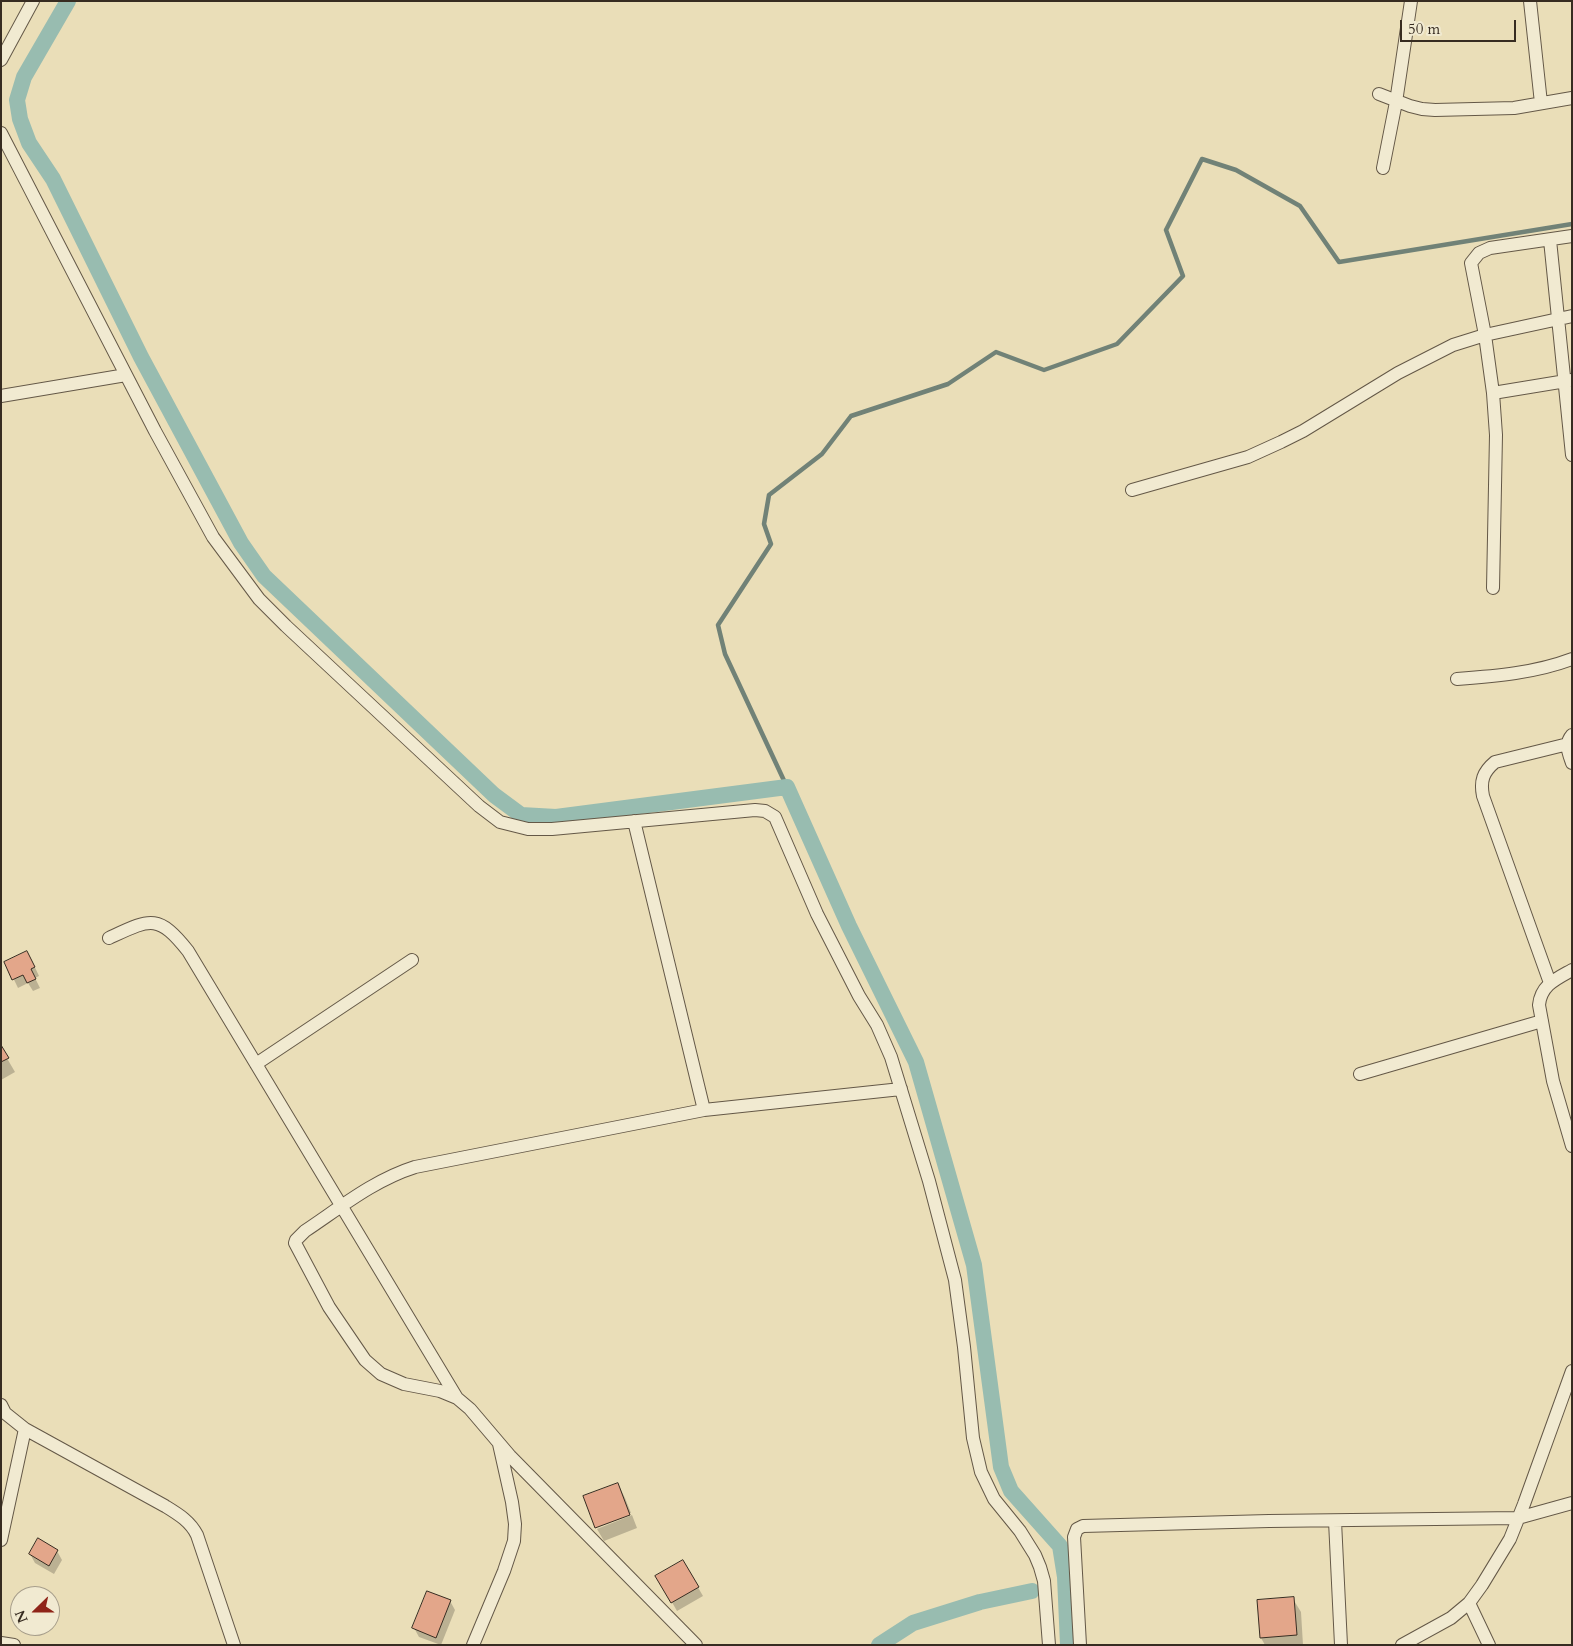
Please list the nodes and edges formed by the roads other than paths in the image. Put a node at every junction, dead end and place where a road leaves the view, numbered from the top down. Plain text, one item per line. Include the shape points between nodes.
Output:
1 (34, 1) edge
2 (1411, 1) edge
3 (1530, 1) edge
4 (1, 60) edge
5 (1379, 94) dead end
6 (1572, 98) edge
7 (1396, 102) junction
8 (1541, 103) junction
9 (1, 132) edge
10 (1383, 168) dead end
11 (1572, 236) edge
12 (1550, 240) junction
13 (1572, 316) edge
14 (1558, 318) junction
15 (1485, 335) junction
16 (126, 375) junction
17 (1568, 381) edge
18 (1493, 394) junction
19 (1, 396) edge
20 (1572, 455) edge
21 (1132, 490) dead end
22 (1493, 588) dead end
23 (1572, 659) edge
24 (1457, 679) dead end
25 (1570, 739) edge
26 (1572, 763) edge
27 (634, 821) junction
28 (109, 938) dead end
29 (412, 960) dead end
30 (1572, 970) edge
31 (1550, 983) junction
32 (1542, 1022) junction
33 (256, 1064) junction
34 (1360, 1074) dead end
35 (901, 1089) junction
36 (704, 1110) junction
37 (1572, 1146) edge
38 (342, 1206) junction
39 (1572, 1372) edge
40 (457, 1398) junction
41 (1, 1405) edge
42 (25, 1429) junction
43 (499, 1444) junction
44 (1572, 1503) edge
45 (1518, 1518) junction
46 (1335, 1521) junction
47 (1, 1540) edge
48 (1469, 1603) junction
49 (1, 1642) edge
50 (14, 1645) edge
51 (234, 1645) edge
52 (473, 1645) edge
53 (696, 1645) edge
54 (1049, 1645) edge
55 (1080, 1645) edge
56 (1341, 1645) edge
57 (1402, 1645) edge
58 (1489, 1645) edge

1 - 4 street
2 - 7 street
3 - 8 street
5 - 7 street
6 - 8 street
7 - 8 street via 1435,110 1514,108
7 - 10 street
9 - 16 street
11 - 12 street
12 - 14 street
12 - 15 street via 1490,248 1479,253 1470,263
13 - 14 street
14 - 15 street
14 - 17 street
15 - 18 street
15 - 21 street via 1424,359 1281,442 1248,456
16 - 19 street
16 - 27 street via 213,537 259,598 479,806 500,822 528,829
17 - 18 street
17 - 20 street
18 - 22 street via 1496,471
23 - 24 street via 1512,674
25 - 26 street via 1568,750
25 - 31 street via 1495,762 1488,767 1482,781 1483,796
27 - 35 street via 755,810 775,816 817,914 877,1025
27 - 36 street
28 - 33 street via 146,923 164,926 175,934
29 - 33 street
30 - 31 street
31 - 32 street via 1540,997
32 - 34 street
32 - 37 street via 1553,1081
33 - 38 street
35 - 36 street
35 - 54 street via 954,1280 973,1438 981,1472 994,1499 1029,1545 1040,1567
36 - 38 street via 415,1167 376,1183
38 - 40 street
38 - 40 street via 305,1231 295,1243 329,1307 365,1360 381,1374 404,1384
39 - 45 street
40 - 43 street
41 - 42 street
42 - 47 street
42 - 51 street via 166,1506 193,1526
43 - 52 street via 512,1502 514,1541
43 - 53 street
44 - 45 street
45 - 46 street
45 - 48 street via 1510,1539
46 - 55 street via 1080,1527 1074,1536
46 - 56 street
48 - 57 street via 1451,1618
48 - 58 street
49 - 50 street

